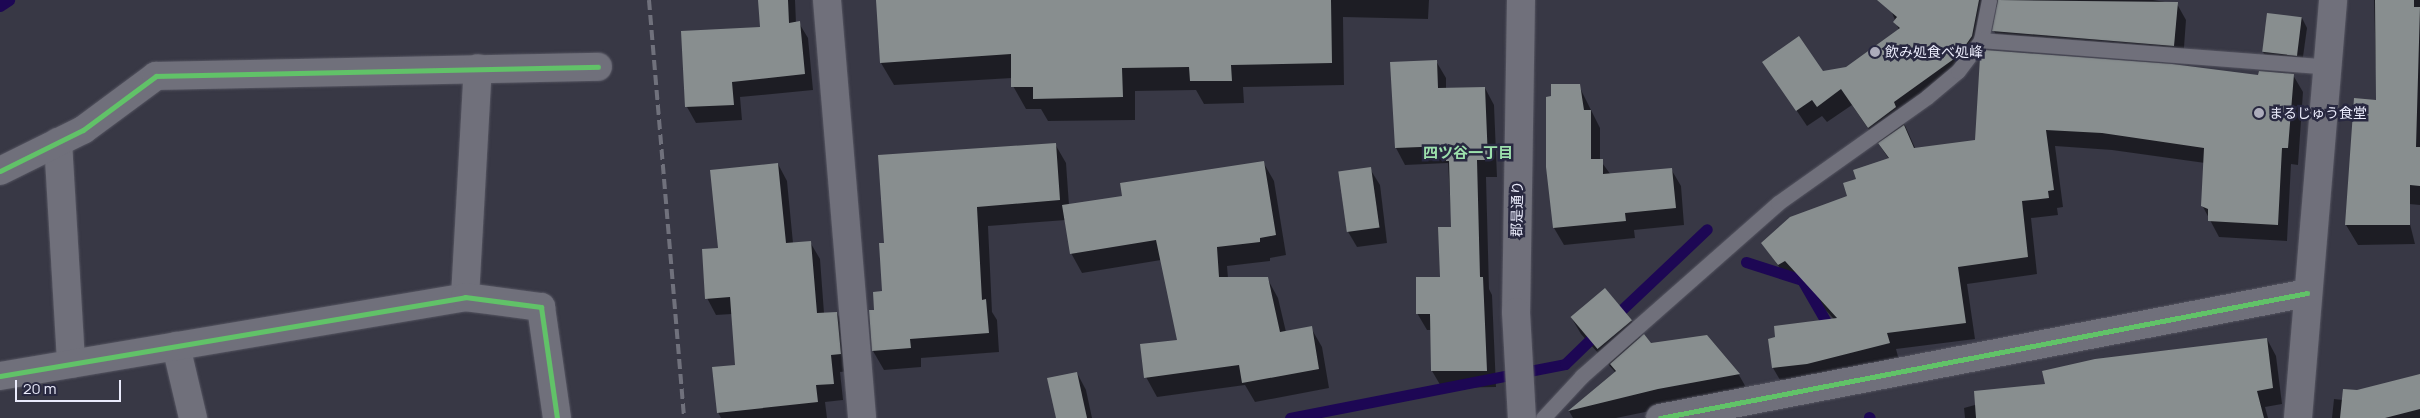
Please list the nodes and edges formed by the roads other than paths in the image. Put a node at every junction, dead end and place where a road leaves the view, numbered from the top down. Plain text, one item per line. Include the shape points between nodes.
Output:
1 (827, 0) edge
2 (1521, 0) edge
3 (1989, 0) edge
4 (2333, 0) edge
5 (1981, 40) junction
6 (598, 67) dead end
7 (2328, 67) junction
8 (478, 68) junction
9 (58, 142) junction
10 (0, 171) edge
11 (2307, 293) junction
12 (465, 297) junction
13 (176, 346) junction
14 (71, 364) junction
15 (0, 376) edge
16 (193, 418) edge
17 (557, 418) edge
18 (862, 418) edge
19 (1522, 418) edge
20 (1543, 418) edge
21 (1660, 418) edge
22 (2298, 418) edge

1 - 18 street
2 - 19 street, 郡是通り via 1516,312
3 - 5 lane
4 - 7 street
5 - 7 lane
5 - 20 lane via 1958,71 1927,97 1778,203 1582,376
6 - 8 street
7 - 11 street
8 - 9 street via 156,76 83,130
8 - 12 street
9 - 10 street
9 - 14 street
11 - 21 street
11 - 22 street
12 - 13 street
12 - 17 street via 540,307
13 - 14 street
13 - 16 street
14 - 15 street

